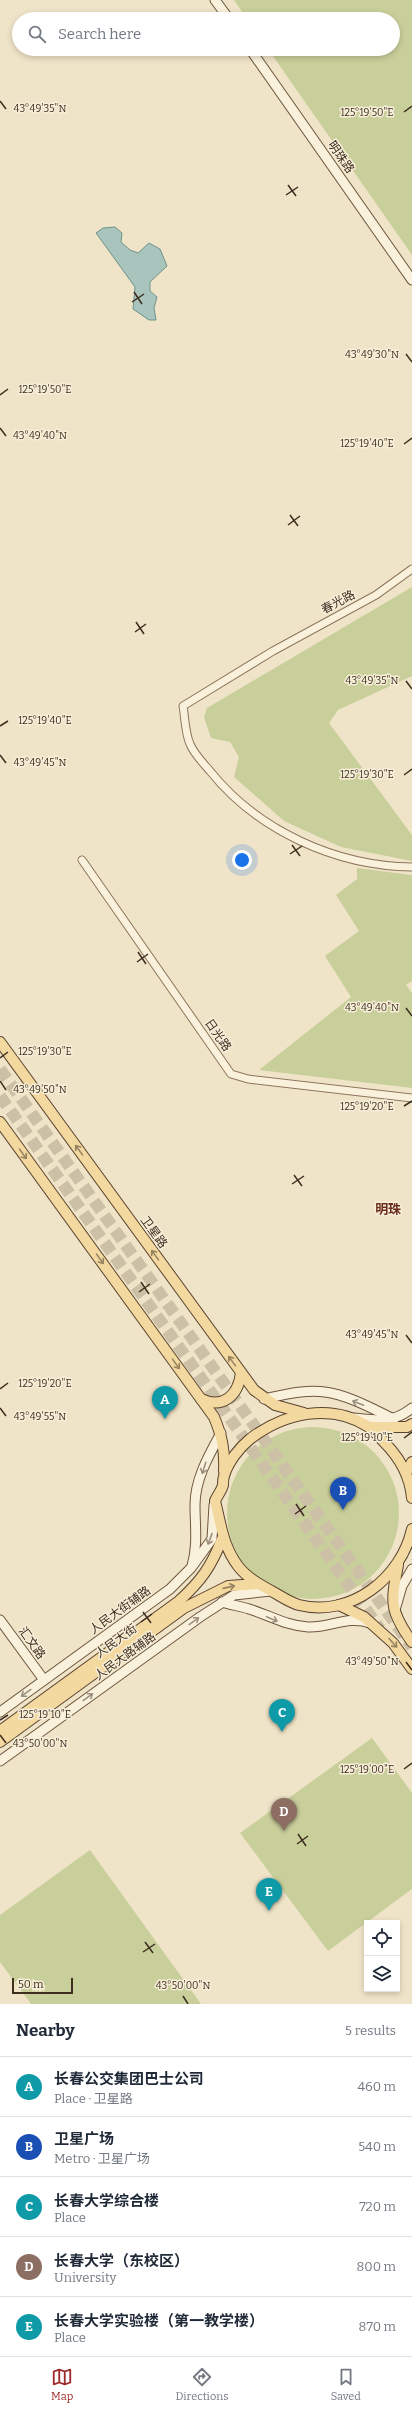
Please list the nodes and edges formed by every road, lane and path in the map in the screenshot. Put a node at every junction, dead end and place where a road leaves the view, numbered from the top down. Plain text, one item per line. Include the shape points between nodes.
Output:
1 (215, 0) edge
2 (224, 12) edge
3 (255, 56) edge
4 (412, 280) edge
5 (412, 569) edge
6 (82, 860) dead end
7 (412, 867) edge
8 (0, 1042) edge
9 (412, 1098) edge
10 (0, 1122) edge
11 (240, 1373) junction
12 (201, 1399) junction
13 (264, 1399) junction
14 (412, 1408) edge
15 (306, 1413) junction
16 (348, 1418) junction
17 (394, 1419) junction
18 (412, 1424) edge
19 (369, 1427) junction
20 (221, 1433) junction
21 (412, 1462) edge
22 (406, 1473) junction
23 (223, 1476) junction
24 (412, 1490) edge
25 (215, 1501) junction
26 (412, 1529) edge
27 (222, 1539) junction
28 (398, 1564) junction
29 (191, 1568) junction
30 (412, 1569) edge
31 (258, 1584) junction
32 (272, 1591) junction
33 (222, 1602) junction
34 (339, 1605) junction
35 (394, 1611) junction
36 (0, 1620) edge
37 (373, 1624) junction
38 (412, 1642) edge
39 (412, 1669) edge
40 (44, 1680) junction
41 (0, 1712) edge
42 (0, 1731) edge
43 (0, 1742) edge
44 (0, 1761) edge

1 - 2 main road
3 - 4 main road, 明珠路
5 - 7 street, 春光路 via 376,595 273,651 183,706 190,744 223,787 274,829 332,855 390,866
6 - 9 street, 日光路 via 231,1074
11 -> 8 main road, 卫星路
10 -> 12 main road
11 - 12 main road via 236,1392 221,1403 214,1404
11 - 13 main road, 卫星路
12 - 20 main road via 214,1417
13 - 15 main road, 卫星路 via 275,1405
17 -> 13 main road via 360,1403 325,1392 294,1393
14 - 17 main road
15 - 16 main road via 327,1413
15 - 23 main road via 276,1422 249,1440 234,1456
16 - 17 main road via 385,1421
16 - 19 main road
18 - 19 main road via 407,1428
19 - 22 main road via 397,1454
20 - 23 main road via 225,1454
20 -> 29 main road via 204,1465 195,1503 197,1536
21 - 22 main road
22 - 24 main road
23 - 25 main road via 223,1486
25 - 27 main road
25 -> 29 main road, 人民大街辅路 via 212,1539
26 - 28 main road via 409,1543
27 - 31 main road via 238,1567
27 - 42 main road, 人民大街 via 212,1565 199,1583 179,1602
28 - 34 main road via 383,1582 364,1595
28 - 35 main road via 392,1597
29 - 40 main road, 人民大街辅路 via 170,1589
30 - 35 main road via 402,1586
31 - 32 main road
43 -> 31 main road, 人民大街 via 184,1608 228,1586
32 - 33 main road, 人民大路辅路 via 242,1593
32 - 34 main road via 298,1605
33 -> 37 main road via 250,1609 279,1621 309,1627 361,1620
44 -> 33 main road, 人民大路辅路
34 - 37 main road
35 - 38 main road
36 - 40 main road, 汇文路
37 -> 39 main road via 393,1643
40 -> 41 main road, 人民大街辅路

